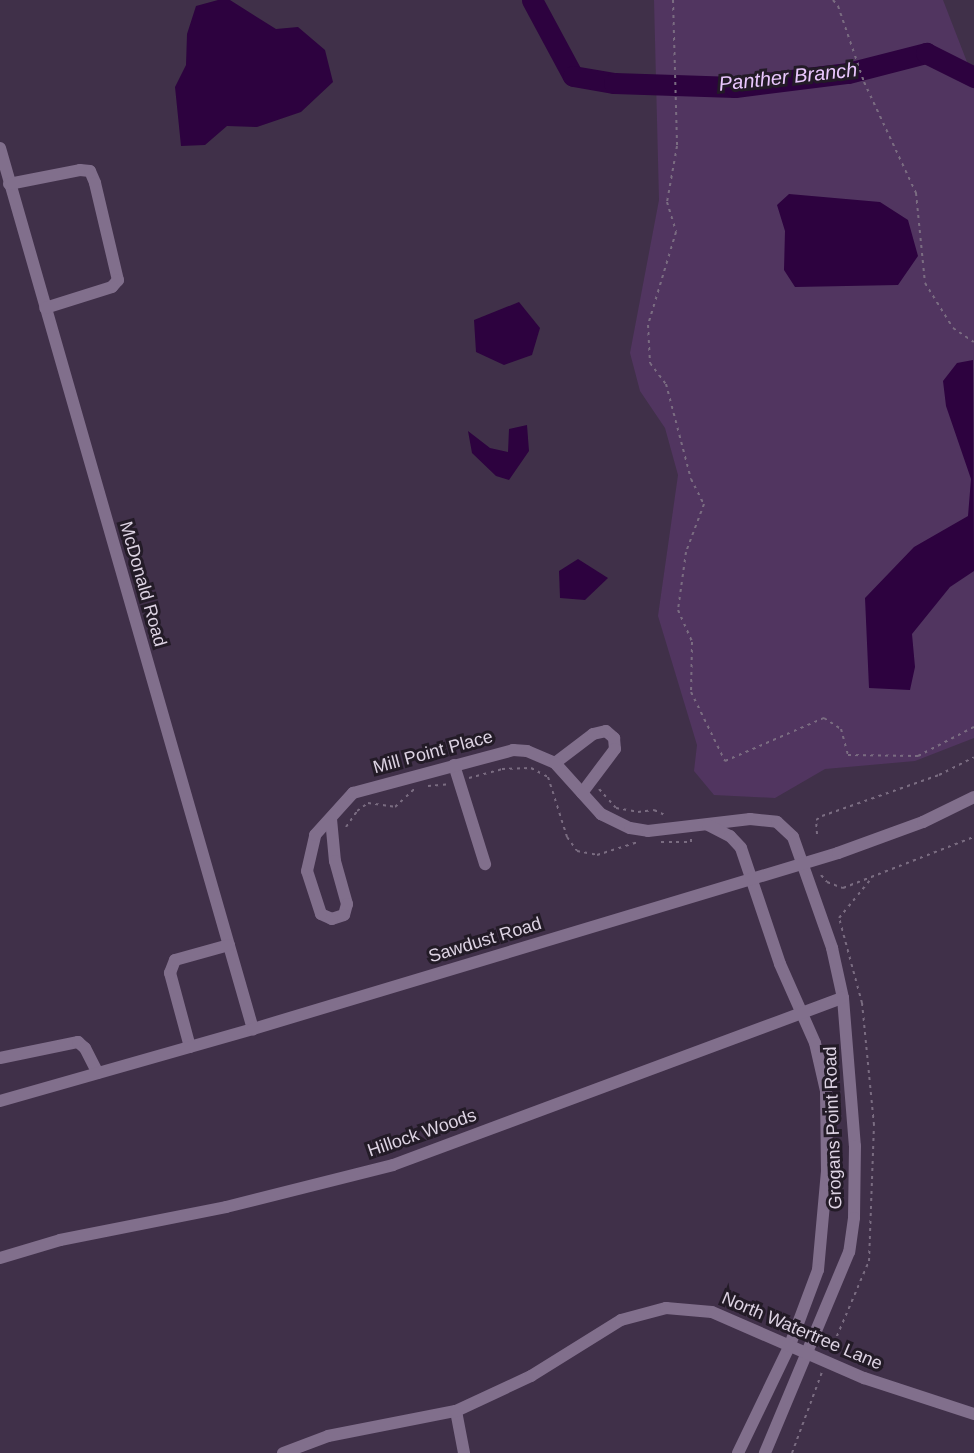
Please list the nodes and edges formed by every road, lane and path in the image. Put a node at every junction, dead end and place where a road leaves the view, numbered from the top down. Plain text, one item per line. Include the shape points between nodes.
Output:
1 (673, 0) edge
2 (833, 0) edge
3 (0, 148) edge
4 (6, 188) edge
5 (45, 308) junction
6 (974, 342) edge
7 (974, 727) edge
8 (974, 757) edge
9 (555, 763) junction
10 (454, 765) junction
11 (459, 781) junction
12 (593, 783) junction
13 (582, 793) junction
14 (974, 797) edge
15 (668, 816) dead end
16 (331, 819) junction
17 (708, 825) junction
18 (691, 826) junction
19 (346, 827) dead end
20 (817, 834) dead end
21 (974, 837) edge
22 (649, 842) dead end
23 (659, 842) dead end
24 (804, 863) junction
25 (485, 864) dead end
26 (820, 875) dead end
27 (750, 878) junction
28 (230, 945) junction
29 (843, 998) junction
30 (802, 1012) junction
31 (253, 1029) junction
32 (190, 1047) junction
33 (0, 1058) edge
34 (98, 1073) junction
35 (0, 1101) edge
36 (0, 1258) edge
37 (790, 1345) junction
38 (808, 1353) junction
39 (456, 1411) junction
40 (974, 1414) edge
41 (284, 1453) edge
42 (464, 1453) edge
43 (738, 1453) edge
44 (765, 1453) edge

1 - 7 path via 677,146 667,202 676,232 648,325 650,363 666,384 691,479 704,504 686,552 678,610 692,642 691,692 725,761 824,718 841,729 848,755 918,756
2 - 6 path via 864,82 916,193 925,284 953,328
3 - 4 street, McDonald Road
4 - 5 street, McDonald Road
4 - 5 street via 80,170 90,171 95,183 117,280 112,287
5 - 28 street, McDonald Road
8 - 20 path via 939,775 822,816 816,820
9 - 10 street, Mill Point Place via 527,751 513,750
9 - 12 street via 593,734 606,731 614,738 615,749
9 - 13 street, Mill Point Place
10 - 11 street
10 - 16 street, Mill Point Place via 353,794
11 - 19 path via 414,789 395,807 368,803
11 - 22 path via 502,769 531,768 548,777 567,837 577,851 597,855
11 - 25 street
12 - 13 street
12 - 15 path via 616,808 654,810
13 - 18 street, Mill Point Place via 601,814 630,828 648,831
14 - 24 street, Sawdust Road via 923,822
16 - 16 street, Mill Point Place via 315,835 308,871 321,914 332,919 344,915 347,904 335,861
17 - 18 street, Mill Point Place
17 - 24 street, Mill Point Place via 750,819 777,822 793,837
17 - 27 street via 730,836 741,848
18 - 23 path via 692,842
21 - 26 path via 843,888
24 - 27 street, Sawdust Road
24 - 29 street, Grogans Point Road via 832,948
27 - 30 street, Grogans Point Road via 780,964
27 - 31 street, Sawdust Road
28 - 31 street, McDonald Road
28 - 32 street via 175,960 170,973
29 - 30 street, Hillock Woods
29 - 38 street, Grogans Point Road via 855,1146 854,1218 849,1252
30 - 36 street, Hillock Woods via 393,1165 226,1206 60,1240
30 - 37 street, Grogans Point Road via 815,1043 826,1090 827,1171 818,1269
31 - 32 street, Sawdust Road
32 - 34 street, Sawdust Road
33 - 34 street via 78,1042 86,1048
34 - 35 street, Sawdust Road
37 - 38 street, North Watertree Lane
37 - 39 street, North Watertree Lane via 712,1312 666,1308 621,1320 531,1376
37 - 43 street, Grogans Point Road
38 - 40 street, North Watertree Lane via 864,1378
38 - 44 street, Grogans Point Road
39 - 41 street, North Watertree Lane via 328,1436
39 - 42 street

